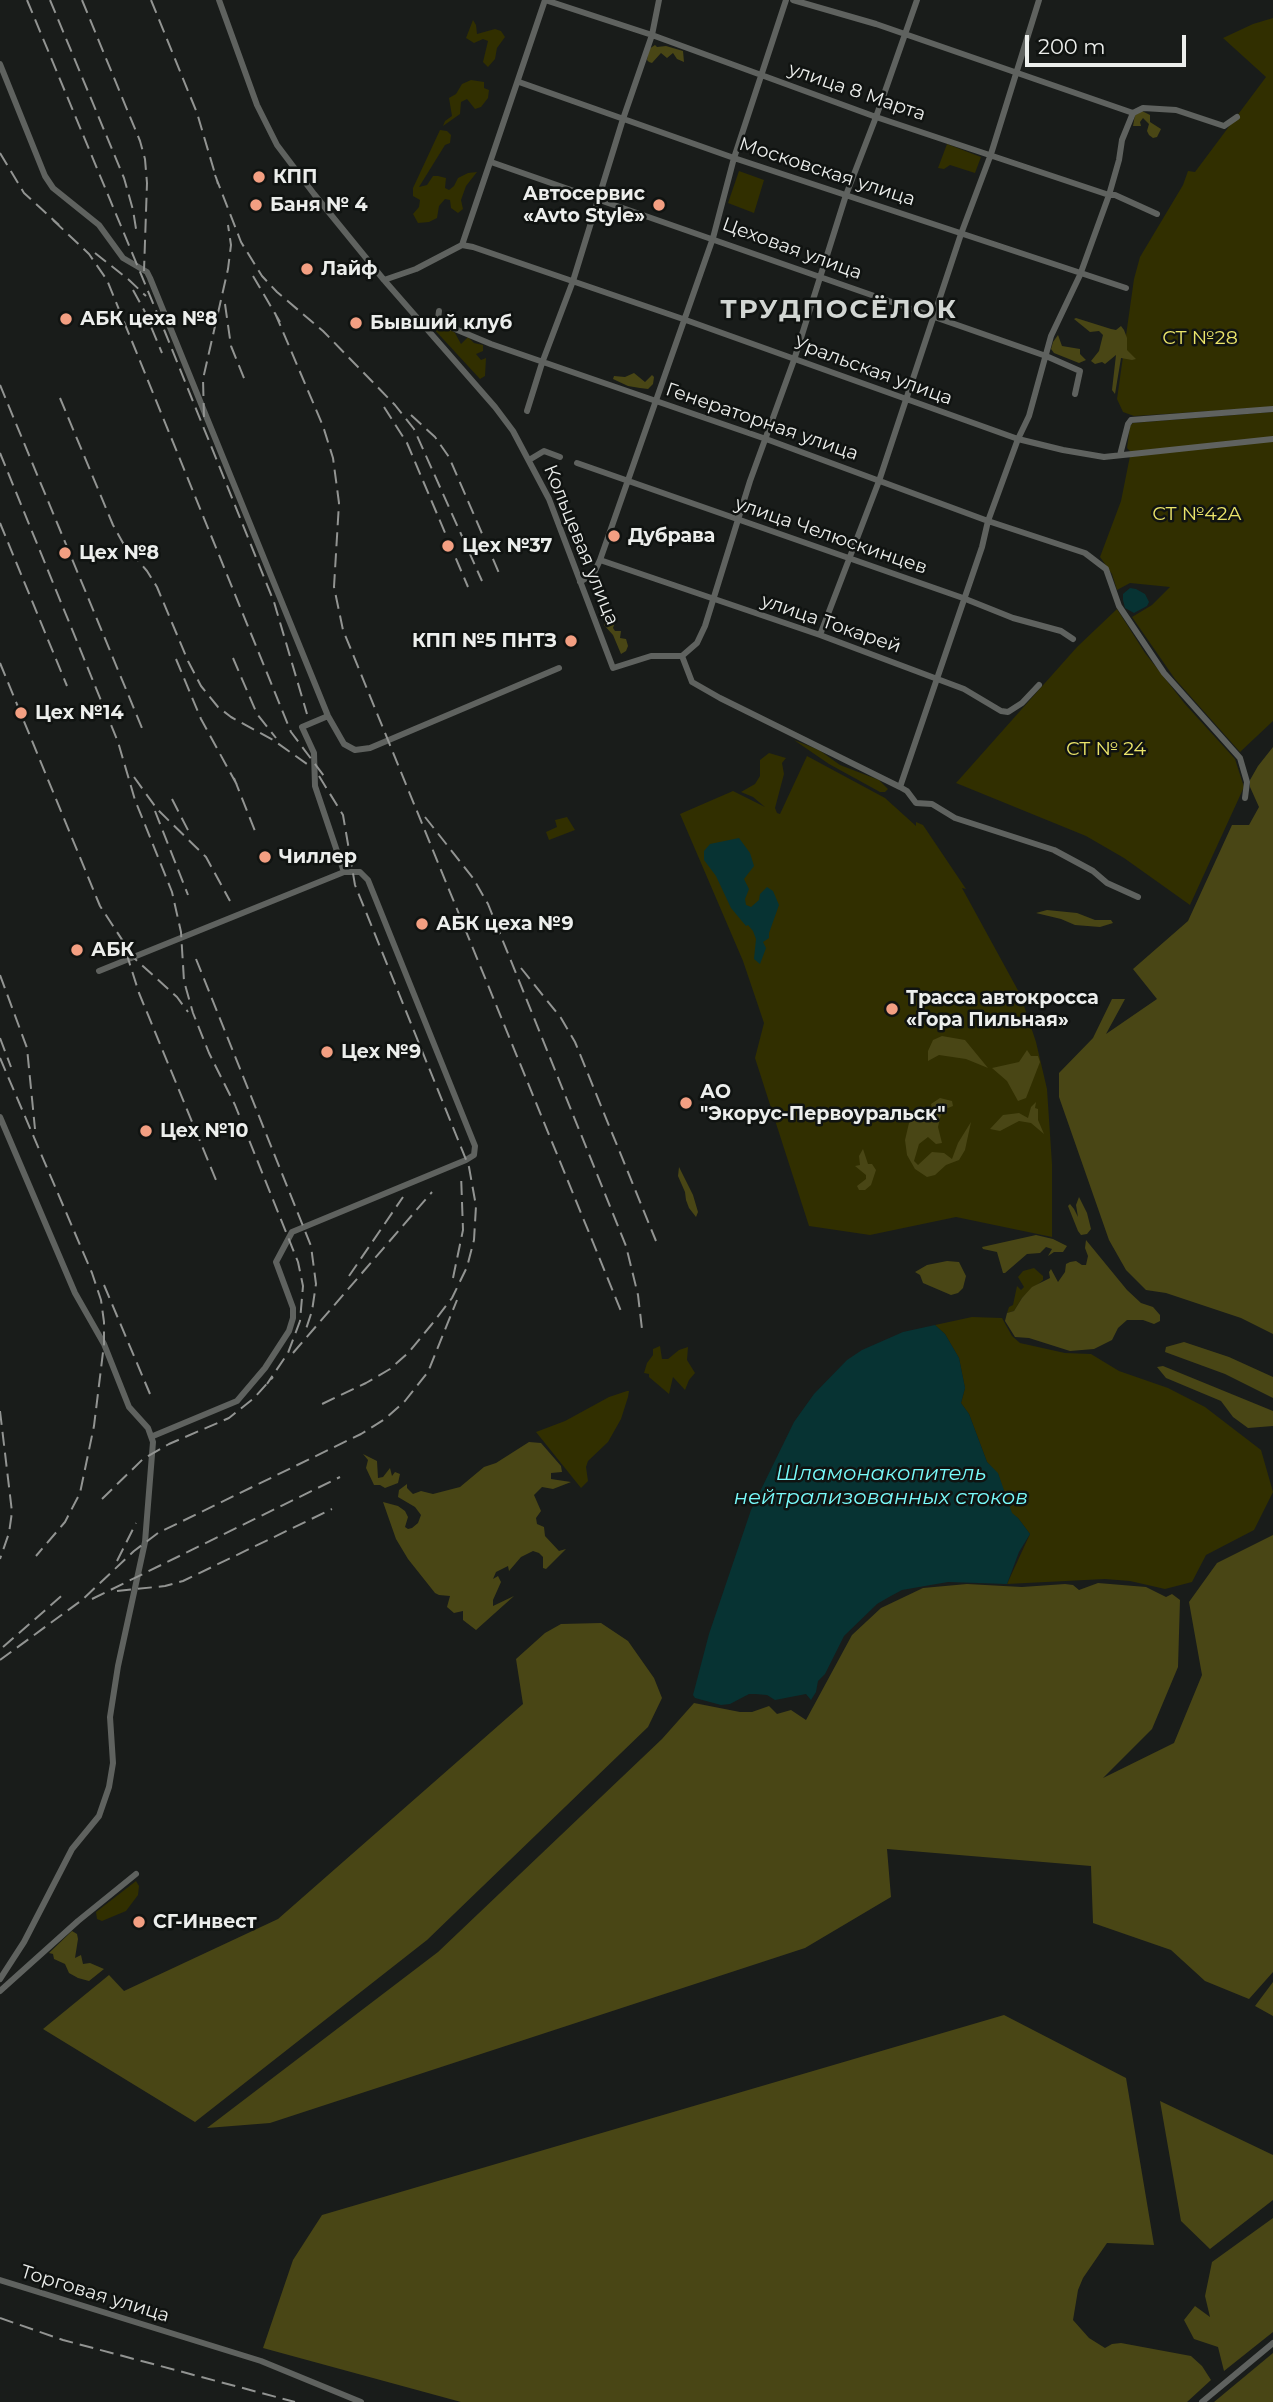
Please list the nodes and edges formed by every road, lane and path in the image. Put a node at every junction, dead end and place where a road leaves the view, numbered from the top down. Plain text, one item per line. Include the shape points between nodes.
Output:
1 (219, 0) edge
2 (545, 0) edge
3 (659, 0) edge
4 (786, 0) edge
5 (793, 0) edge
6 (917, 0) edge
7 (1037, 1) edge
8 (904, 34) junction
9 (652, 35) junction
10 (0, 64) edge
11 (1016, 73) junction
12 (762, 77) junction
13 (519, 82) junction
14 (1133, 113) junction
15 (876, 117) junction
16 (1237, 117) dead end
17 (623, 119) junction
18 (991, 154) junction
19 (734, 158) junction
20 (491, 162) junction
21 (846, 195) junction
22 (1109, 195) junction
23 (599, 199) junction
24 (1157, 214) dead end
25 (961, 233) junction
26 (713, 237) junction
27 (462, 246) junction
28 (1080, 275) junction
29 (821, 277) junction
30 (384, 280) junction
31 (573, 281) junction
32 (1126, 288) dead end
33 (439, 311) dead end
34 (935, 316) junction
35 (683, 319) junction
36 (1046, 355) junction
37 (794, 360) junction
38 (542, 363) junction
39 (1075, 394) dead end
40 (907, 400) junction
41 (654, 401) junction
42 (1273, 409) edge
43 (527, 411) dead end
44 (766, 439) junction
45 (1018, 439) junction
46 (1273, 439) edge
47 (1120, 455) junction
48 (560, 457) dead end
49 (529, 460) junction
50 (577, 463) dead end
51 (628, 481) junction
52 (879, 481) junction
53 (988, 520) junction
54 (738, 521) junction
55 (848, 559) junction
56 (600, 560) junction
57 (580, 582) junction
58 (962, 598) junction
59 (712, 600) junction
60 (820, 635) junction
61 (1073, 639) dead end
62 (682, 656) junction
63 (559, 668) dead end
64 (936, 679) junction
65 (1039, 685) dead end
66 (328, 716) junction
67 (900, 787) junction
68 (1245, 798) dead end
69 (344, 873) junction
70 (1138, 897) dead end
71 (99, 971) dead end
72 (0, 1117) edge
73 (153, 1436) junction
74 (136, 1874) dead end
75 (0, 1979) edge
76 (0, 1991) edge
77 (0, 2280) edge
78 (1273, 2343) edge
79 (361, 2402) edge
80 (1202, 2402) edge

1 - 30 street, Кольцевая улица via 271,134
2 - 9 street, улица 8 Марта
2 - 13 street
3 - 9 street
4 - 12 street
5 - 8 street
6 - 8 street
7 - 11 street
8 - 11 street
8 - 15 street
9 - 12 street, улица 8 Марта
9 - 17 street
10 - 66 street via 52,188 99,225 122,258 147,272
11 - 14 street
11 - 18 street
12 - 15 street, улица 8 Марта
12 - 19 street
13 - 17 street, Московская улица
13 - 20 street
14 - 16 street via 1143,108 1176,110 1224,126
14 - 22 street
15 - 18 street, улица 8 Марта
15 - 21 street
17 - 19 street, Московская улица
17 - 23 street
18 - 22 street, улица 8 Марта
18 - 25 street
19 - 21 street, Московская улица
19 - 26 street
20 - 23 street, Цеховая улица
20 - 27 street
21 - 25 street, Московская улица
21 - 29 street
22 - 24 street, улица 8 Марта
22 - 28 street
23 - 26 street, Цеховая улица
23 - 31 street
25 - 28 street, Московская улица
25 - 34 street
26 - 29 street, Цеховая улица
26 - 35 street
27 - 30 street
27 - 31 street, Уральская улица
28 - 32 street, Московская улица
28 - 36 street
29 - 34 street, Цеховая улица
29 - 37 street
30 - 49 street, Кольцевая улица via 495,407
31 - 35 street, Уральская улица
31 - 38 street
33 - 38 street, Генераторная улица via 443,324
34 - 36 street, Цеховая улица
34 - 40 street
35 - 37 street, Уральская улица
35 - 41 street
36 - 39 street, Цеховая улица via 1080,371
36 - 45 street
37 - 40 street, Уральская улица
37 - 44 street
38 - 41 street, Генераторная улица
38 - 43 street
40 - 45 street, Уральская улица
40 - 52 street
41 - 44 street, Генераторная улица
41 - 51 street
42 - 47 street via 1131,420
44 - 52 street, Генераторная улица
44 - 54 street
45 - 47 street, Уральская улица via 1104,457
45 - 53 street
46 - 47 street, Уральская улица
48 - 49 street via 544,451
49 - 57 street, Кольцевая улица
50 - 51 street, улица Челюскинцев
51 - 54 street, улица Челюскинцев
51 - 56 street
52 - 53 street, Генераторная улица
52 - 55 street
53 - 58 street
53 - 68 street, Генераторная улица via 1085,553 1106,569 1119,606 1164,673 1240,758 1247,782
54 - 55 street, улица Челюскинцев
54 - 59 street
55 - 58 street, улица Челюскинцев
55 - 60 street
56 - 57 street via 590,577
56 - 59 street, улица Токарей
57 - 62 street, Кольцевая улица via 613,668 651,656
58 - 61 street, улица Челюскинцев
58 - 64 street
59 - 60 street, улица Токарей
59 - 62 street via 701,639
60 - 64 street, улица Токарей
62 - 67 street via 692,682
63 - 66 street via 362,751 344,744
64 - 65 street, улица Токарей via 1005,712 1022,703
64 - 67 street
66 - 69 street via 302,727 314,753 315,786
67 - 70 street via 916,803 932,804 955,818 1054,850
69 - 71 street
69 - 73 street via 360,872 368,880 475,1153 292,1232 276,1262 293,1318 271,1359 237,1401
72 - 73 street via 129,1407
73 - 75 street via 145,1542 110,1717 113,1763 109,1787 99,1816 72,1849
74 - 76 street
77 - 79 street, Торговая улица via 274,2366
78 - 80 street

